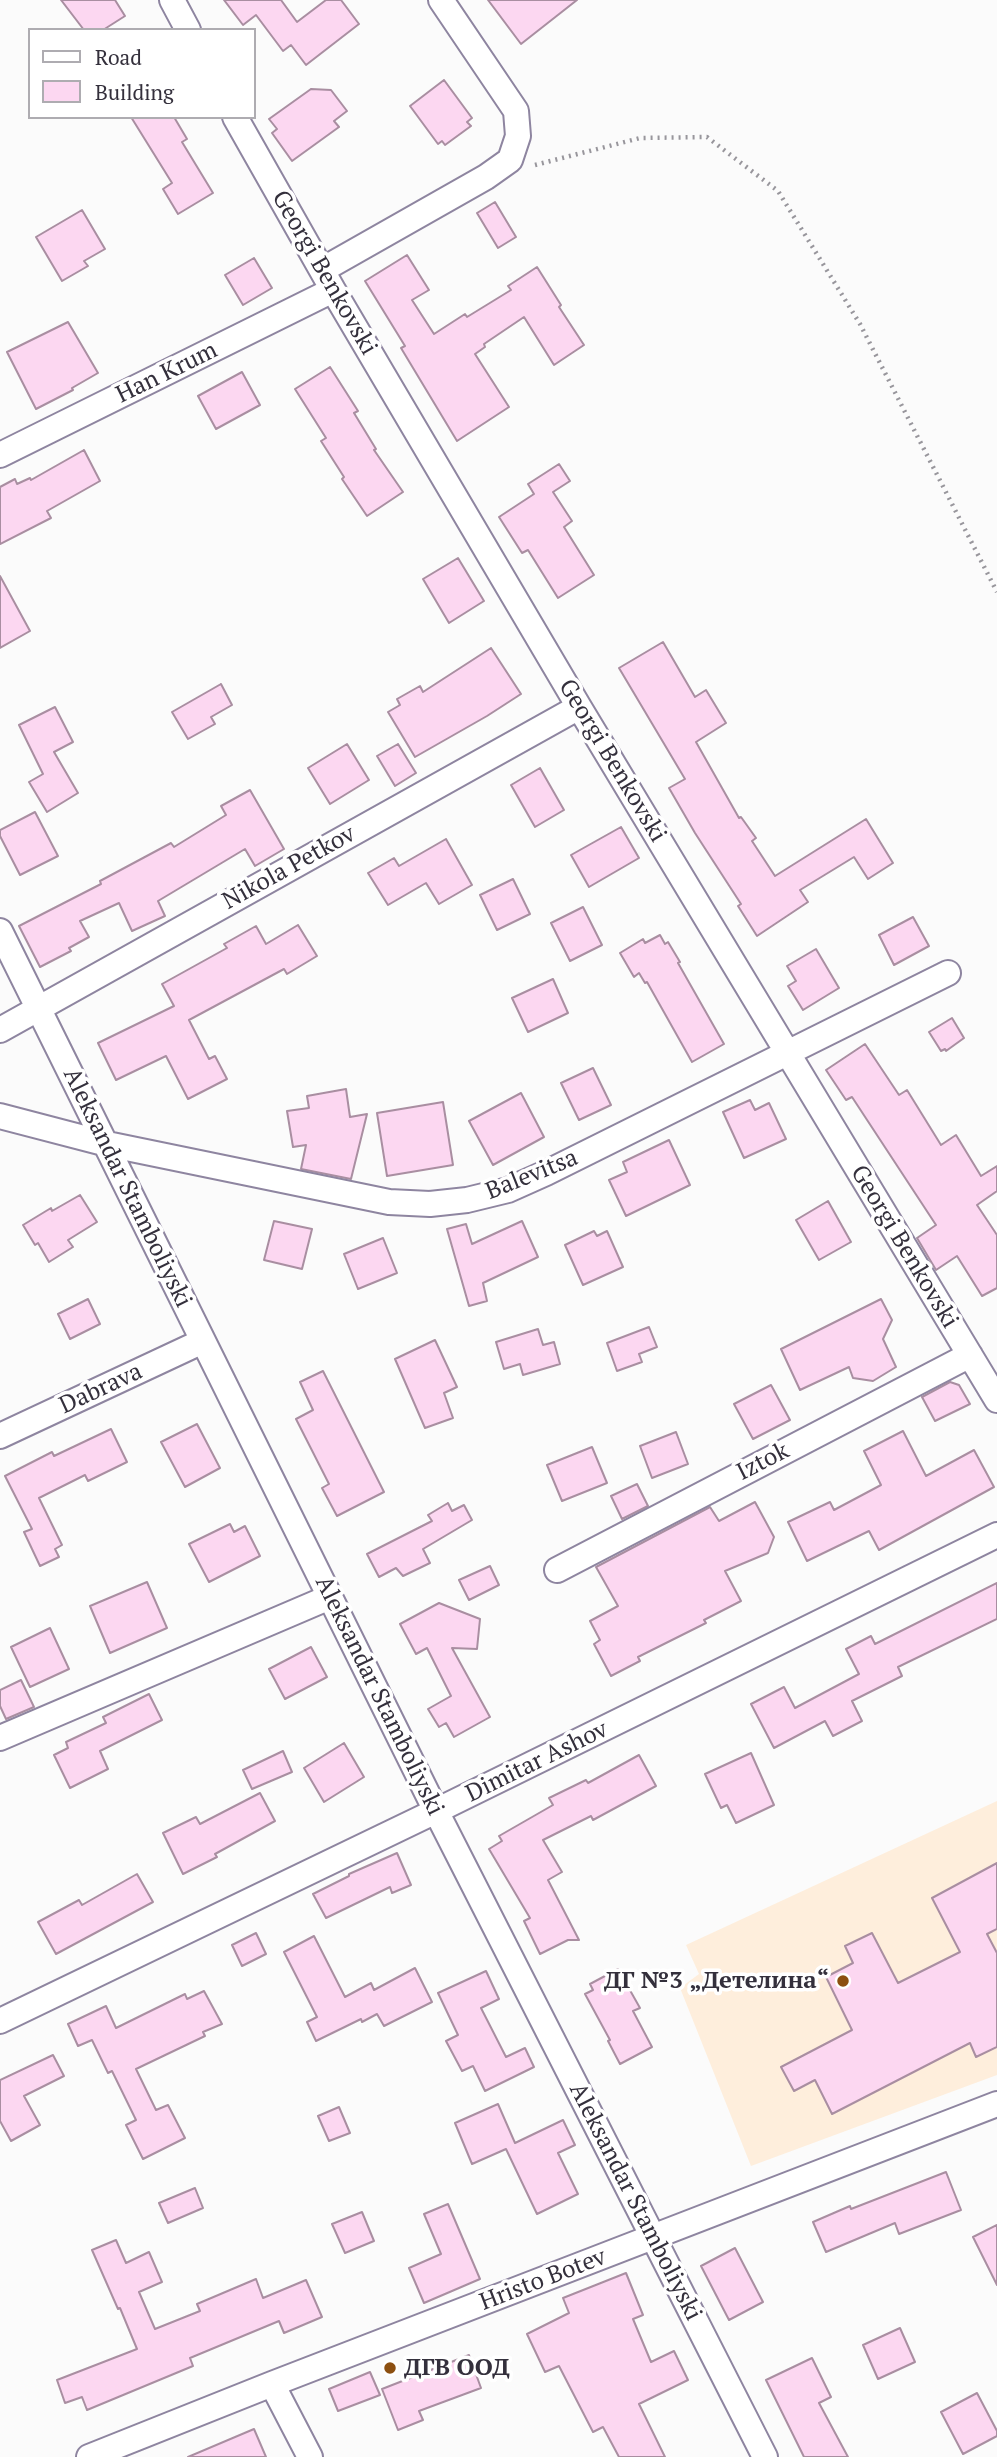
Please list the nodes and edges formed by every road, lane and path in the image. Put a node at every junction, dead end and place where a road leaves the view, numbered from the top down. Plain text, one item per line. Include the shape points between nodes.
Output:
1 (172, 0) edge
2 (441, 0) edge
3 (187, 28) edge
4 (236, 119) edge
5 (486, 177) junction
6 (328, 280) junction
7 (0, 455) edge
8 (997, 592) edge
9 (579, 707) junction
10 (0, 931) edge
11 (948, 973) dead end
12 (38, 1008) junction
13 (0, 1030) edge
14 (787, 1054) junction
15 (0, 1116) edge
16 (107, 1144) junction
17 (203, 1341) junction
18 (970, 1355) junction
19 (997, 1400) edge
20 (0, 1436) edge
21 (997, 1535) edge
22 (556, 1570) dead end
23 (330, 1597) junction
24 (0, 1738) edge
25 (436, 1811) junction
26 (0, 2021) edge
27 (997, 2104) edge
28 (654, 2237) junction
29 (272, 2384) junction
30 (89, 2457) edge
31 (310, 2457) edge
32 (765, 2457) edge

1 - 3 street
2 - 5 street, Han Krum via 516,111 518,135 510,160
4 - 6 street, Georgi Benkovski
5 - 6 street, Han Krum
5 - 8 path via 640,138 707,137 778,191 860,324
6 - 7 street, Han Krum
6 - 9 street, Georgi Benkovski
9 - 12 street, Nikola Petkov
9 - 14 street, Georgi Benkovski
10 - 12 street, Aleksandar Stamboliyski
11 - 14 street, Balevitsa
12 - 13 street, Nikola Petkov
12 - 16 street, Aleksandar Stamboliyski
14 - 16 street, Balevitsa via 546,1173 508,1190 467,1200 389,1202
14 - 18 street, Georgi Benkovski
15 - 16 street, Balevitsa
16 - 17 street, Aleksandar Stamboliyski
17 - 20 street, Dabrava
17 - 23 street, Aleksandar Stamboliyski
18 - 19 street, Georgi Benkovski
18 - 22 street, Iztok
21 - 25 street, Dimitar Ashov
23 - 24 street
23 - 25 street, Aleksandar Stamboliyski
25 - 26 street, Dimitar Ashov
25 - 28 street, Aleksandar Stamboliyski
27 - 28 street, Hristo Botev
28 - 29 street, Hristo Botev
28 - 32 street, Aleksandar Stamboliyski
29 - 30 street, Hristo Botev
29 - 31 street

